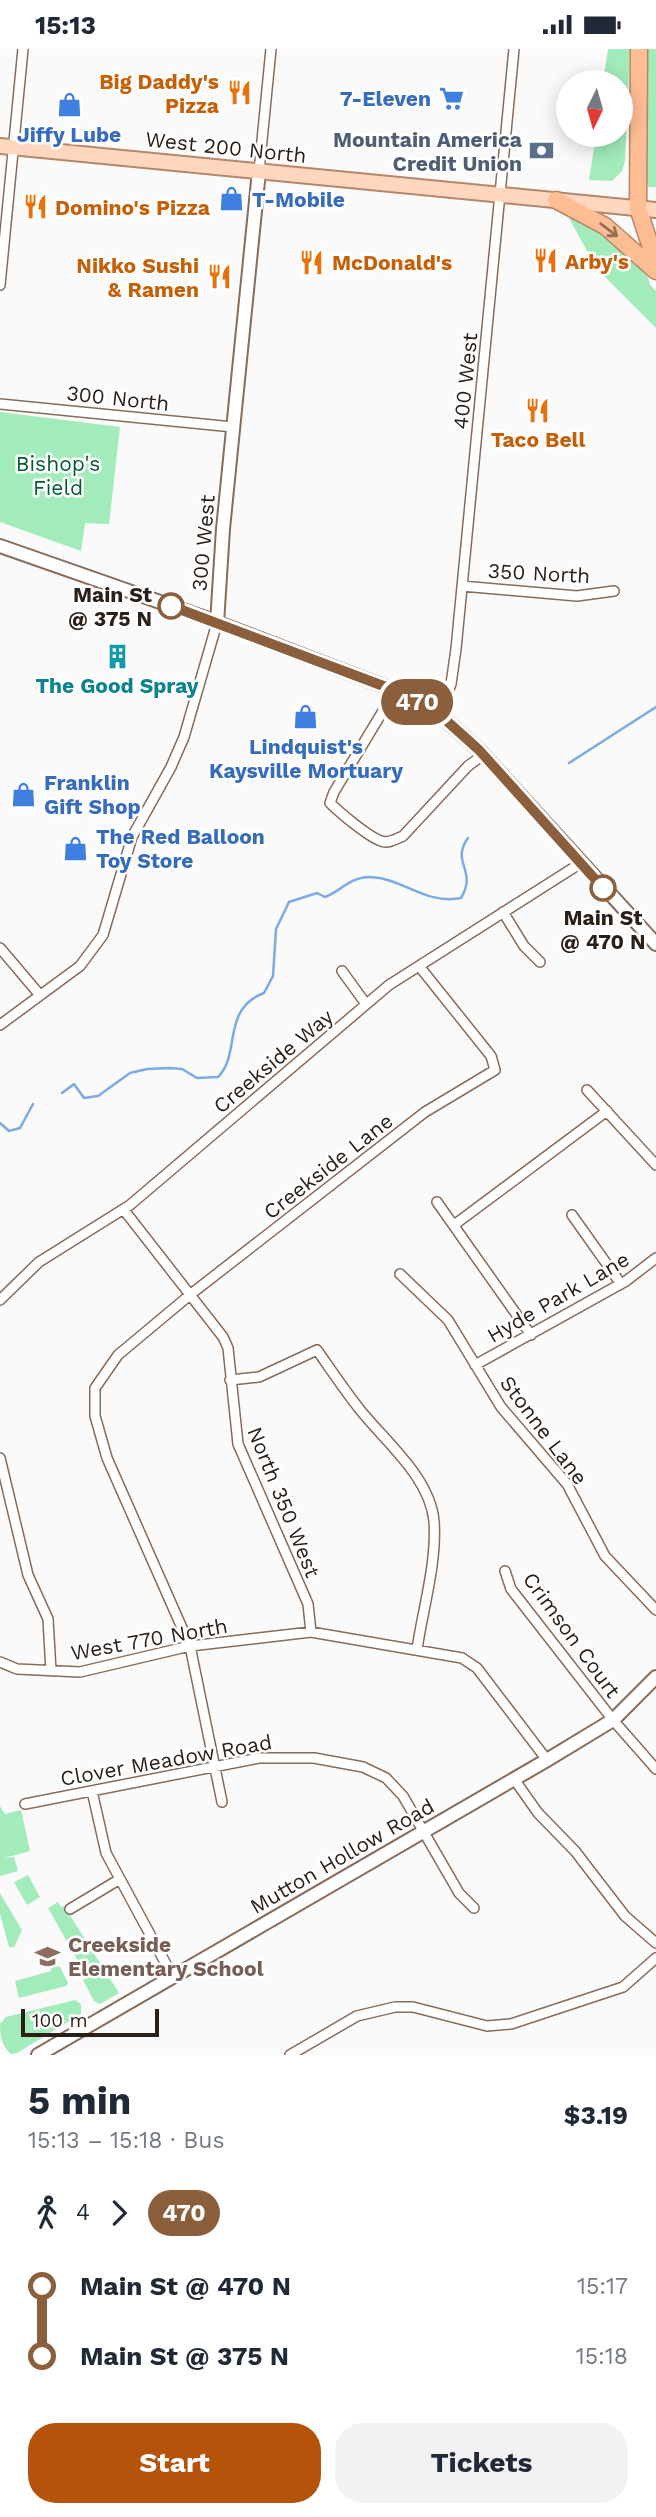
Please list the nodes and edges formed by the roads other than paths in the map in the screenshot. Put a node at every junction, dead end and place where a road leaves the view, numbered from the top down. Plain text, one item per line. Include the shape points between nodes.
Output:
1 (23, 49) edge
2 (271, 49) edge
3 (514, 49) edge
4 (639, 49) edge
5 (6, 146) edge
6 (259, 171) junction
7 (501, 194) junction
8 (556, 200) junction
9 (638, 208) junction
10 (656, 210) edge
11 (656, 263) edge
12 (656, 271) edge
13 (0, 285) edge
14 (0, 404) edge
15 (233, 427) junction
16 (0, 546) edge
17 (462, 586) junction
18 (614, 591) dead end
19 (217, 623) junction
20 (395, 691) junction
21 (439, 714) junction
22 (482, 755) junction
23 (581, 863) junction
24 (503, 912) junction
25 (655, 940) edge
26 (0, 950) edge
27 (540, 962) dead end
28 (419, 965) junction
29 (342, 971) dead end
30 (38, 994) junction
31 (366, 1004) junction
32 (0, 1025) edge
33 (587, 1090) dead end
34 (607, 1111) junction
35 (656, 1165) edge
36 (437, 1202) dead end
37 (124, 1210) junction
38 (572, 1215) dead end
39 (454, 1226) junction
40 (656, 1258) edge
41 (400, 1274) dead end
42 (621, 1284) junction
43 (191, 1294) junction
44 (0, 1300) edge
45 (531, 1335) junction
46 (475, 1365) junction
47 (230, 1380) junction
48 (0, 1458) edge
49 (505, 1571) dead end
50 (656, 1610) edge
51 (311, 1632) junction
52 (190, 1646) junction
53 (417, 1649) junction
54 (0, 1662) edge
55 (51, 1671) junction
56 (656, 1677) edge
57 (612, 1720) junction
58 (547, 1761) junction
59 (215, 1766) junction
60 (656, 1769) edge
61 (514, 1779) junction
62 (92, 1791) junction
63 (222, 1802) dead end
64 (25, 1804) dead end
65 (424, 1832) junction
66 (120, 1879) junction
67 (474, 1908) dead end
68 (70, 1909) dead end
69 (656, 1943) edge
70 (656, 1958) edge
71 (173, 1976) junction
72 (38, 2055) edge
73 (290, 2055) edge

1 - 5 street
2 - 6 street
3 - 7 street, 400 West
4 - 9 highway
5 - 6 main road, West 200 North
5 - 13 street
6 - 7 main road, West 200 North
6 - 15 street, 300 West
7 - 8 main road, West 200 North
7 - 17 street, 400 West
8 - 9 main road, West 200 North
8 -> 12 highway via 604,226
9 - 10 main road, West 200 North
9 - 11 highway
14 - 15 street, 300 North
15 - 19 street, 300 West
16 - 19 street
17 - 18 street, 350 North via 577,596
17 - 21 street, 400 West via 451,684
19 - 20 street
19 - 30 street, 300 West via 184,737 132,837 103,935 80,966
20 - 21 street
20 - 22 street via 334,792 330,803 337,810 381,842 394,841
21 - 22 street
22 - 23 street
23 - 24 street, Creekside Way
23 - 25 street
24 - 27 street
24 - 28 street, Creekside Way
26 - 30 street
28 - 31 street, Creekside Way
28 - 43 street, Creekside Lane via 491,1056 495,1070 425,1112
29 - 31 street
30 - 32 street, 300 West
31 - 37 street, Creekside Way
33 - 34 street
34 - 35 street
34 - 39 street
36 - 39 street
37 - 43 street, North 350 West
37 - 44 street, Creekside Way via 39,1262
38 - 42 street
39 - 45 street
40 - 42 street, Hyde Park Lane
41 - 46 street, Stonne Lane via 448,1320
42 - 45 street, Hyde Park Lane
43 - 47 street, North 350 West via 223,1337
43 - 52 street, Creekside Lane via 118,1355 95,1388 95,1416 107,1458
45 - 46 street, Hyde Park Lane
46 - 50 street, Stonne Lane via 501,1407 567,1484 605,1556
47 - 51 street, North 350 West via 238,1444 308,1604
47 - 53 street via 259,1377 317,1350 417,1477 429,1497 434,1521
48 - 55 street via 28,1575 48,1619
49 - 57 street, Crimson Court via 511,1589
51 - 52 street, West 770 North
51 - 53 street, West 770 North
52 - 55 street, West 770 North via 98,1669
52 - 59 street
53 - 58 street, West 770 North via 462,1658 477,1668
54 - 55 street, West 770 North via 17,1669
56 - 57 street, Mutton Hollow Road
57 - 58 street, Mutton Hollow Road
57 - 60 street, Crimson Court
58 - 61 street, Mutton Hollow Road
59 - 62 street, Clover Meadow Road
59 - 63 street
59 - 65 street, Clover Meadow Road via 259,1758 314,1758 363,1767 386,1778 403,1796
61 - 65 street, Mutton Hollow Road
61 - 69 street via 625,1916
62 - 64 street, Clover Meadow Road
62 - 66 street via 100,1838
65 - 67 street, Clover Meadow Road via 459,1893
65 - 71 street, Mutton Hollow Road
66 - 68 street
66 - 71 street
70 - 73 street via 623,1987 511,2024 487,2026 414,2007 395,2007 357,2016
71 - 72 street, Mutton Hollow Road

